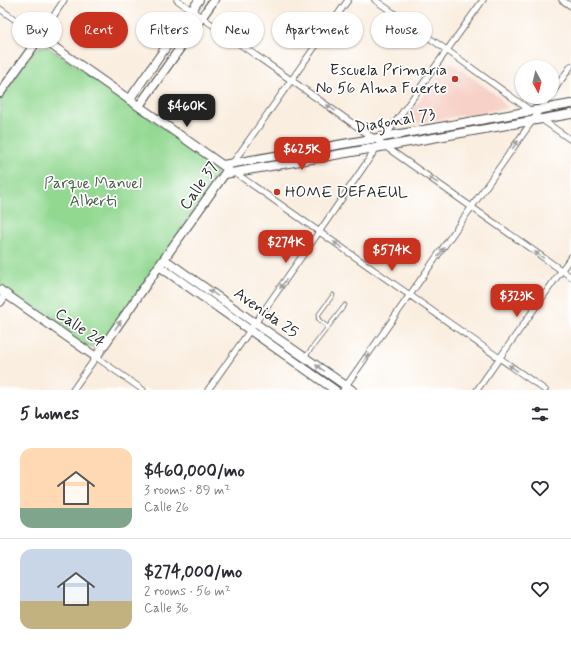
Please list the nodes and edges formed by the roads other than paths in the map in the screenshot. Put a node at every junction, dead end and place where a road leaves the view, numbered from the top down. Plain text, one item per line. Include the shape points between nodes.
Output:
1 (64, 0) edge
2 (177, 0) edge
3 (199, 0) edge
4 (214, 0) edge
5 (348, 0) edge
6 (375, 0) edge
7 (483, 0) edge
8 (562, 0) edge
9 (571, 6) edge
10 (0, 9) edge
11 (192, 11) junction
12 (56, 12) edge
13 (203, 16) edge
14 (12, 17) edge
15 (203, 19) edge
16 (32, 48) edge
17 (56, 48) edge
18 (181, 48) edge
19 (448, 51) junction
20 (571, 66) edge
21 (291, 81) junction
22 (559, 83) edge
23 (0, 93) edge
24 (129, 100) junction
25 (544, 104) edge
26 (571, 104) edge
27 (139, 106) junction
28 (571, 114) edge
29 (536, 115) junction
30 (571, 140) edge
31 (380, 142) junction
32 (228, 169) junction
33 (472, 208) junction
34 (319, 232) junction
35 (571, 257) edge
36 (164, 259) junction
37 (159, 266) junction
38 (561, 270) junction
39 (571, 277) edge
40 (3, 292) edge
41 (333, 295) dead end
42 (410, 296) junction
43 (0, 302) edge
44 (345, 305) dead end
45 (255, 323) junction
46 (328, 327) junction
47 (250, 331) junction
48 (96, 357) junction
49 (305, 357) junction
50 (500, 358) junction
51 (347, 389) edge
52 (73, 390) edge
53 (143, 390) edge
54 (208, 390) edge
55 (335, 390) edge
56 (477, 390) edge
57 (545, 390) edge

1 - 12 street
2 - 11 street
3 - 11 main road
4 - 13 main road
5 - 21 street, Calle 37
6 - 19 street
7 - 19 street
8 - 9 street
10 - 14 street
11 - 24 main road
15 - 21 street
16 - 23 main road
17 - 24 main road
18 - 27 main road
19 - 29 street
19 - 31 street
20 - 22 street
31 -> 21 street
21 - 32 street, Calle 37
24 - 27 main road
25 - 29 street
26 - 29 main road, Diagonal 73
27 - 32 main road
28 - 29 main road, Diagonal 73
29 - 30 street
29 - 31 main road, Diagonal 73
33 -> 29 street
31 - 32 main road, Diagonal 73
33 -> 31 street
31 - 34 street
32 - 34 street
32 - 36 main road, Calle 37
38 -> 33 street
42 -> 33 street
42 -> 34 street
34 -> 45 street
35 - 38 street
36 - 37 main road, Calle 37
45 -> 36 main road, Avenida 25
37 - 47 main road, Avenida 25
48 -> 37 main road, Calle 37
38 - 39 street
38 - 50 street
40 - 43 main road
40 - 48 main road, Calle 24
41 - 46 lane via 318,318
42 - 50 street
51 -> 42 street
44 - 46 lane
45 - 47 street
45 - 49 main road, Avenida 25
46 - 49 lane
47 - 54 street
47 - 55 main road, Avenida 25
48 - 52 street, Calle 37
48 - 53 street, Calle 24
51 -> 49 main road, Avenida 25
50 - 56 street
57 -> 50 street

